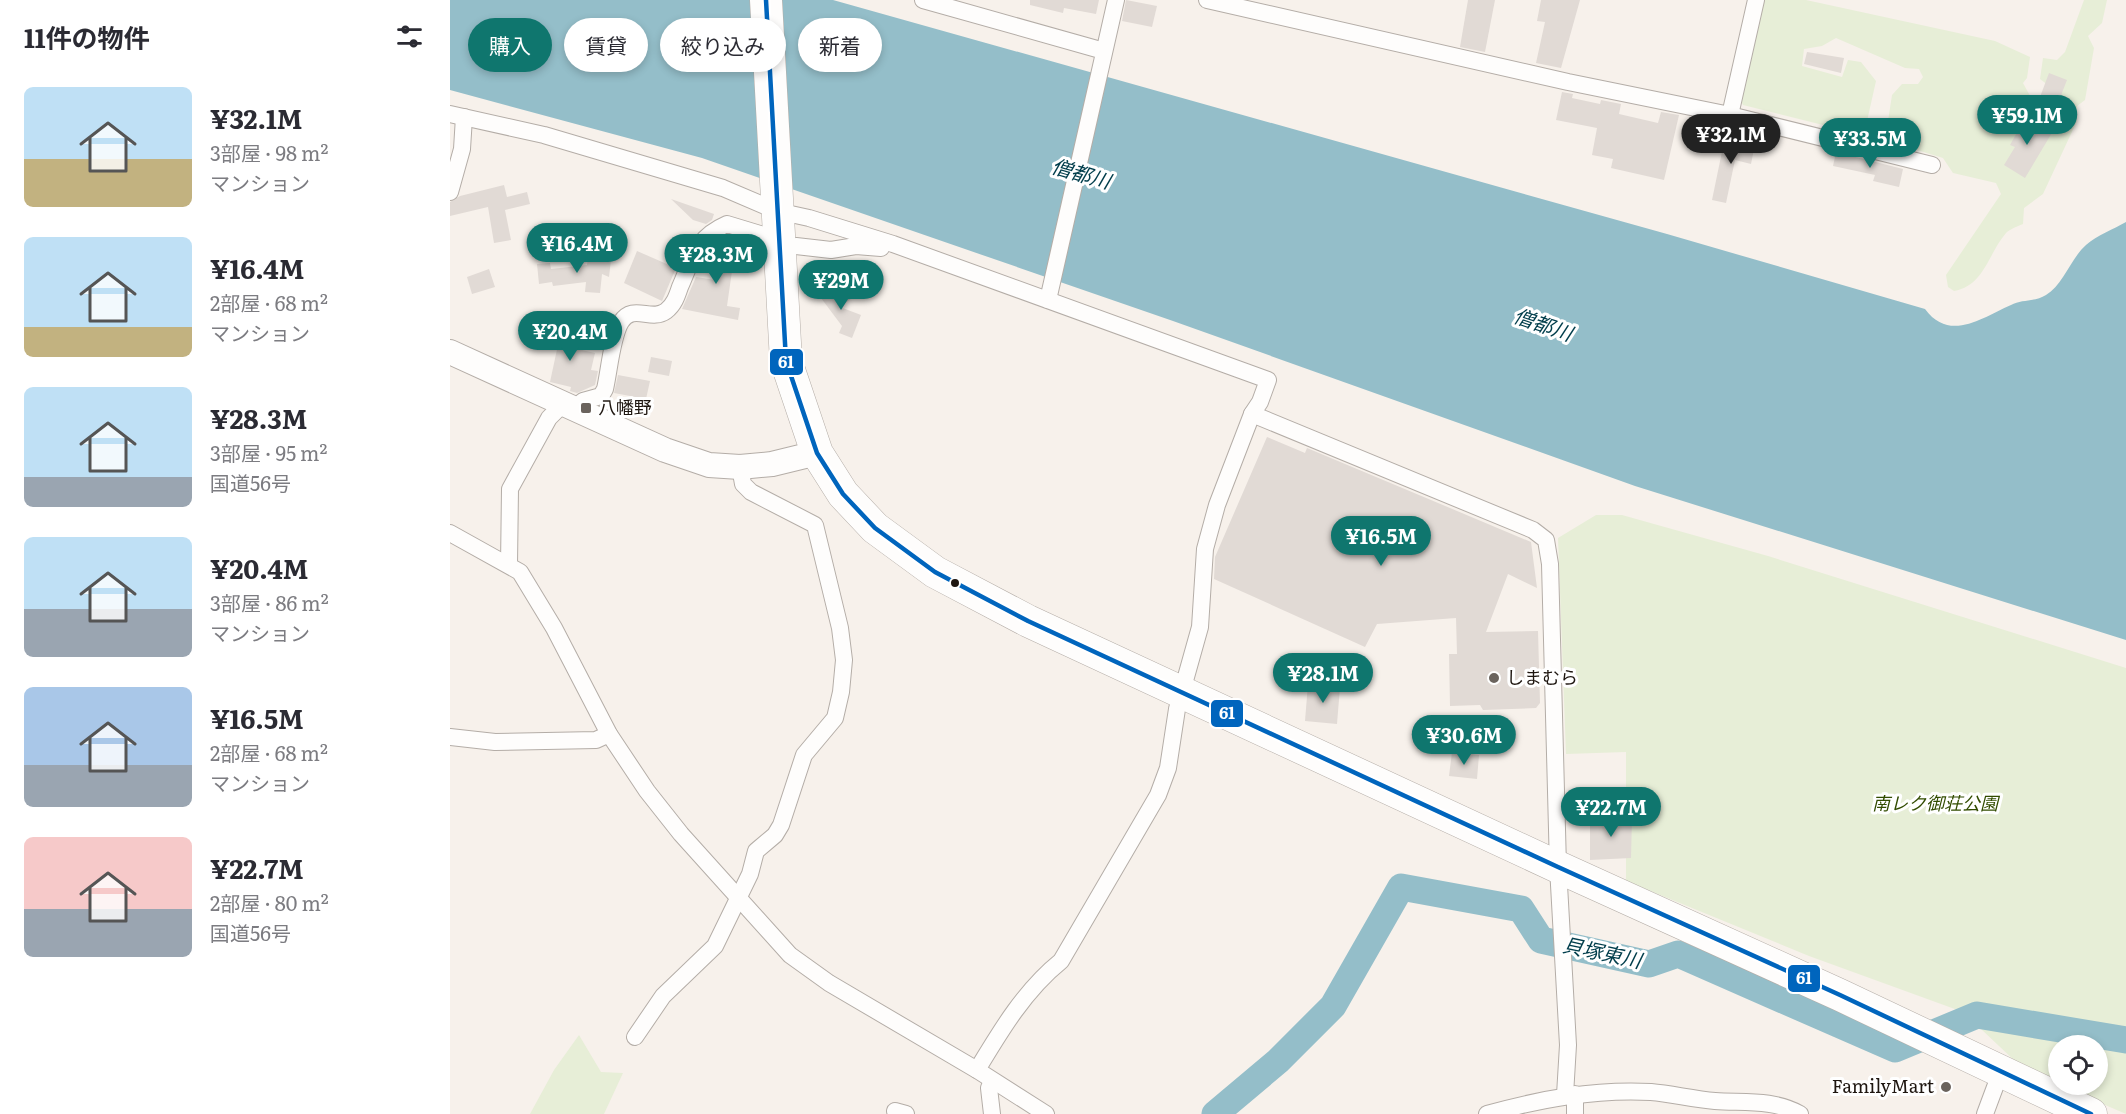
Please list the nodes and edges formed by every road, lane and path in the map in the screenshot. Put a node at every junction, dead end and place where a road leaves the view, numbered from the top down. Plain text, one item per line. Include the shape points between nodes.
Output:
1 (766, 0) edge
2 (922, 0) edge
3 (1116, 0) edge
4 (1207, 0) edge
5 (1756, 0) edge
6 (1103, 56) junction
7 (1730, 115) junction
8 (457, 116) edge
9 (1932, 165) dead end
10 (450, 192) edge
11 (771, 217) junction
12 (893, 244) junction
13 (796, 246) dead end
14 (1050, 295) junction
15 (451, 353) edge
16 (569, 406) junction
17 (1252, 414) junction
18 (817, 453) junction
19 (740, 467) junction
20 (450, 533) edge
21 (509, 565) junction
22 (1181, 692) junction
23 (609, 734) junction
24 (450, 737) edge
25 (1558, 867) junction
26 (739, 896) junction
27 (635, 1037) dead end
28 (978, 1070) junction
29 (2001, 1071) junction
30 (992, 1080) junction
31 (1570, 1095) junction
32 (992, 1114) edge
33 (1046, 1114) edge
34 (1487, 1114) edge
35 (1575, 1114) edge
36 (1800, 1114) edge
37 (1985, 1114) edge
38 (2091, 1114) edge

1 - 11 highway
2 - 6 street
3 - 6 street
4 - 7 street
5 - 7 street
6 - 14 street
7 - 9 street
8 - 10 street via 462,149
8 - 11 street via 544,135 723,188
11 - 12 street via 809,218
11 - 16 street via 727,224 699,242 674,302 657,315 633,312 619,324 601,396
11 - 18 highway via 786,361
12 - 13 street via 886,248 856,246 843,250
12 - 14 street
14 - 17 street via 1268,380
15 - 16 street
16 - 19 street via 665,450 709,465
16 - 21 street via 549,418 510,489
17 - 22 street via 1217,505 1205,549 1200,627
17 - 25 street via 1533,530 1546,540 1550,564
18 - 19 street
18 - 22 highway via 843,494 875,528 935,572 1028,621
19 - 26 street via 743,484 751,492 815,525 844,660 835,718 804,755 781,825 756,851
20 - 21 street
21 - 23 street via 520,572 534,593
22 - 25 highway
22 - 28 street via 1168,768 1158,795 1061,961 1043,976 1001,1030
23 - 24 street via 596,740 505,742
23 - 26 street via 681,834
25 - 29 highway
25 - 31 street
26 - 27 street via 715,946 663,996
26 - 28 street via 790,956
28 - 30 street
29 - 37 street
29 - 38 highway
30 - 32 street
30 - 33 street
31 - 34 street
31 - 35 street
31 - 36 street via 1651,1092 1714,1101 1761,1102

